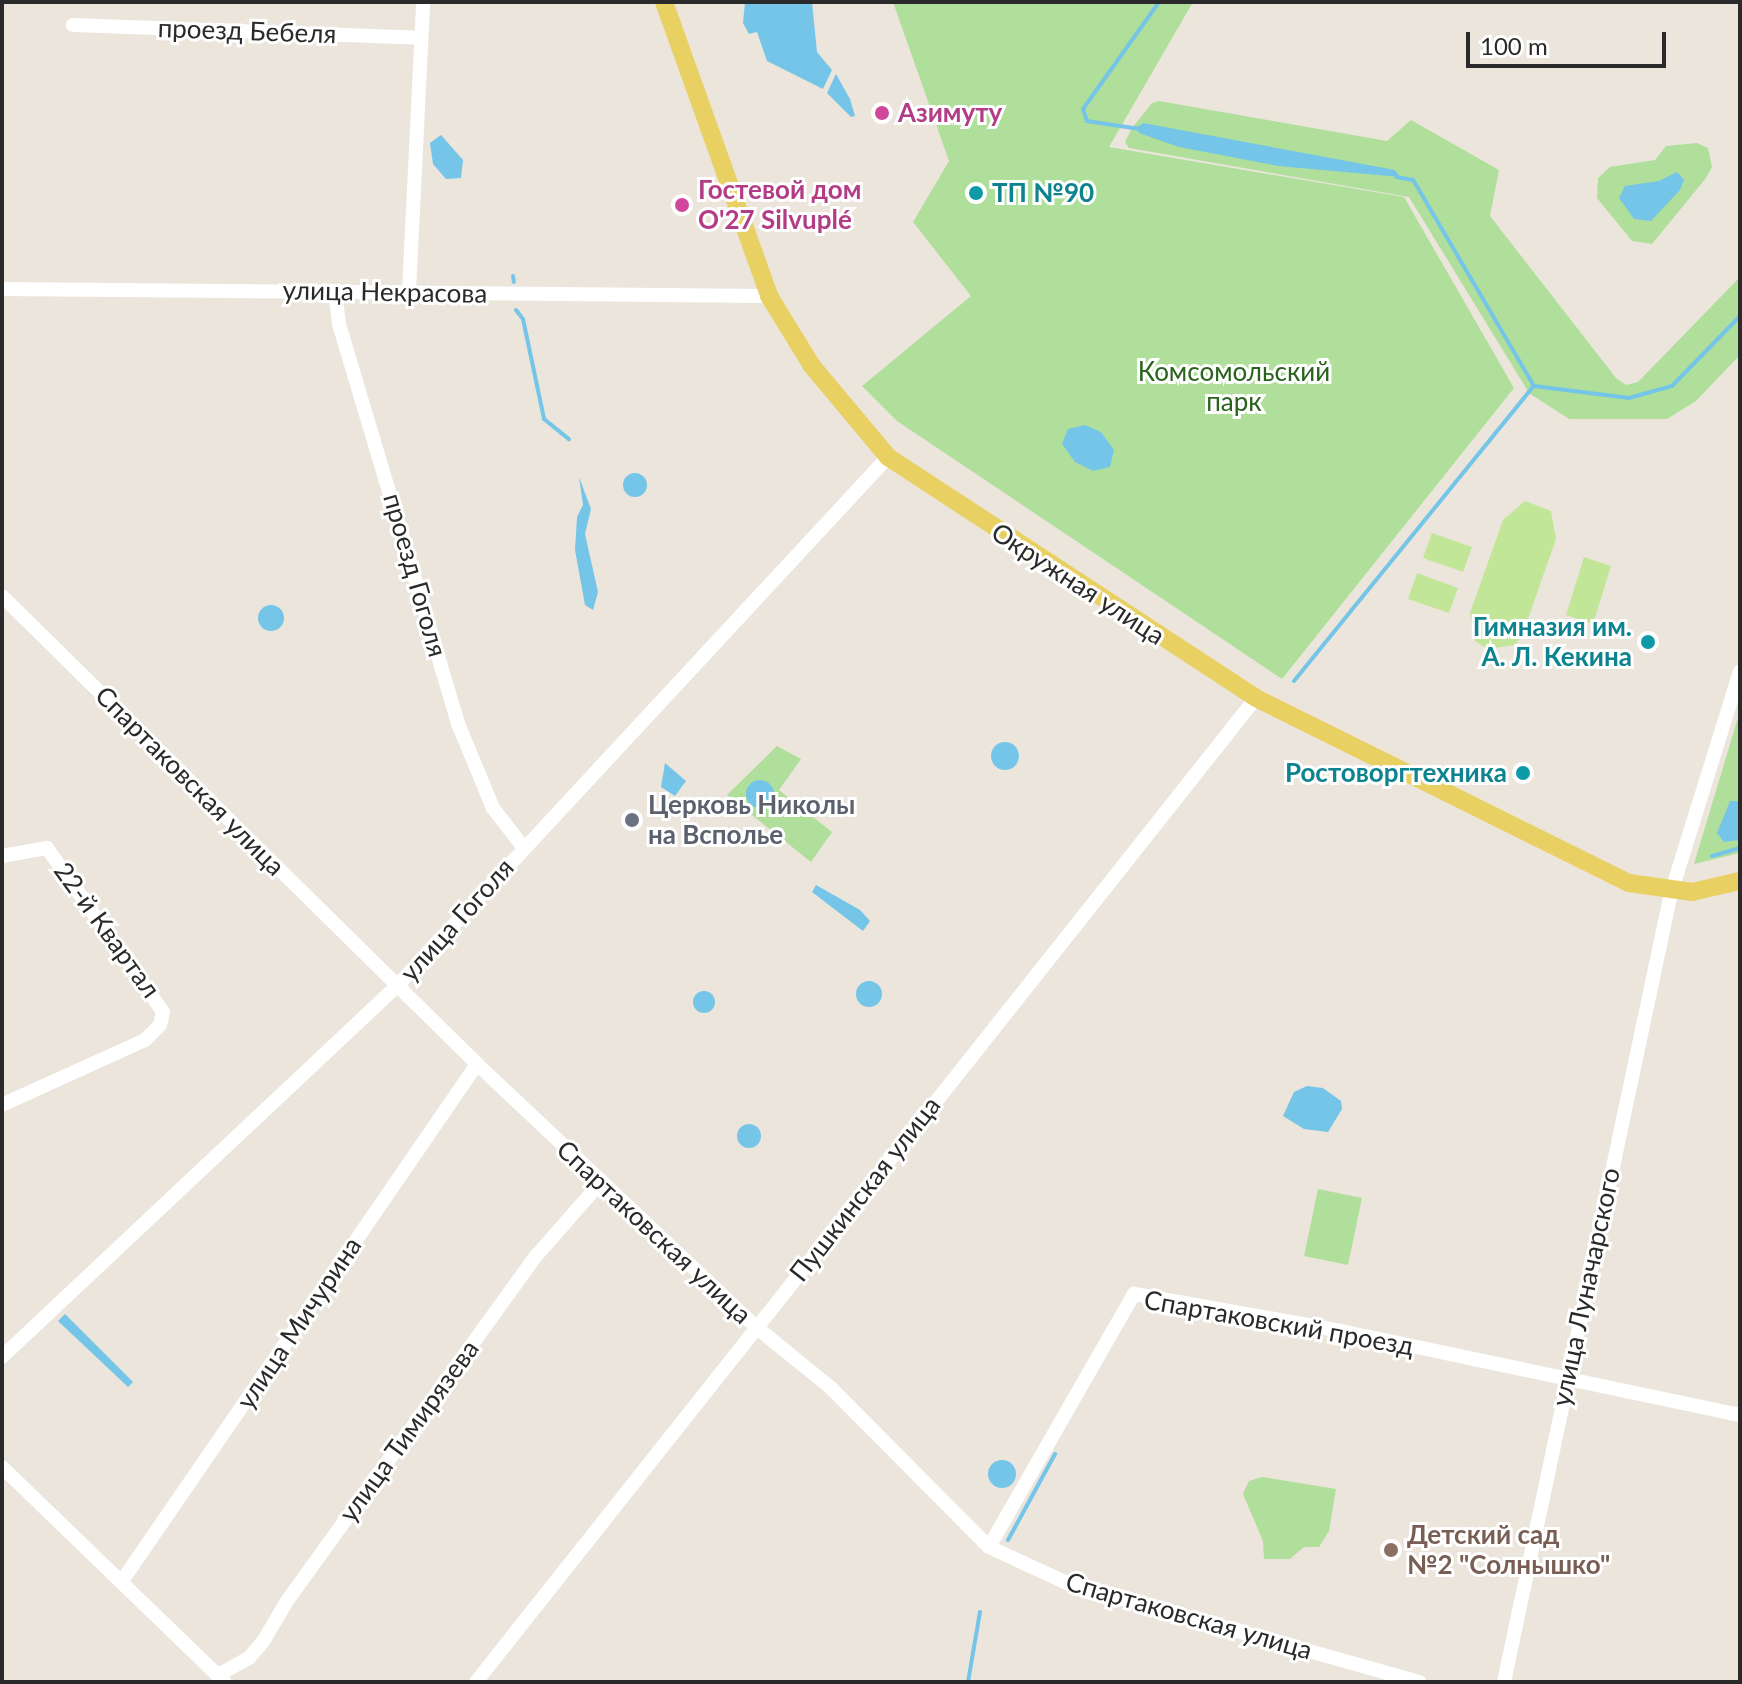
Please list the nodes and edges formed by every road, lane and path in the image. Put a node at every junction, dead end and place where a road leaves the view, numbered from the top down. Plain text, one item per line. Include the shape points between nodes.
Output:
1 (423, 2) edge
2 (664, 2) edge
3 (73, 25) dead end
4 (421, 38) junction
5 (2, 289) edge
6 (335, 291) junction
7 (409, 292) junction
8 (769, 296) junction
9 (888, 457) junction
10 (2, 596) edge
11 (1740, 672) edge
12 (1256, 698) junction
13 (523, 847) junction
14 (2, 856) edge
15 (1740, 881) edge
16 (1671, 893) junction
17 (397, 986) junction
18 (477, 1064) junction
19 (2, 1105) edge
20 (600, 1183) junction
21 (756, 1327) junction
22 (2, 1357) edge
23 (1566, 1381) junction
24 (1740, 1415) edge
25 (2, 1467) edge
26 (989, 1547) junction
27 (122, 1581) junction
28 (221, 1678) edge
29 (476, 1682) edge
30 (1419, 1682) edge
31 (1504, 1682) edge

1 - 4 street
2 - 8 main road, Окружная улица
3 - 4 street, проезд Бебеля
4 - 7 street
5 - 6 street, улица Некрасова
6 - 7 street, улица Некрасова
6 - 13 street, проезд Гоголя via 339,324 459,726 493,808
7 - 8 street, улица Некрасова
8 - 9 main road, Окружная улица via 812,366
9 - 12 main road, Окружная улица
9 - 13 street, улица Гоголя
10 - 17 street, Спартаковская улица
11 - 16 street, улица Луначарского
12 - 16 main road, Окружная улица via 1607,872
12 - 21 street, Пушкинская улица
13 - 17 street, улица Гоголя
14 - 19 street, 22-й Квартал via 47,848 163,1012 160,1025 145,1040
15 - 16 main road, Окружная улица
16 - 23 street, улица Луначарского
17 - 18 street, Спартаковская улица
17 - 22 street, улица Гоголя
18 - 20 street, Спартаковская улица
18 - 27 street, улица Мичурина
20 - 21 street, Спартаковская улица
20 - 28 street, улица Тимирязева via 537,1255 264,1640
21 - 26 street, Спартаковская улица via 831,1388
21 - 29 street, Пушкинская улица
23 - 24 street
23 - 26 street, Спартаковский проезд via 1341,1331 1134,1294
23 - 31 street, улица Луначарского
25 - 27 street
26 - 30 street, Спартаковская улица via 1067,1583
27 - 28 street

